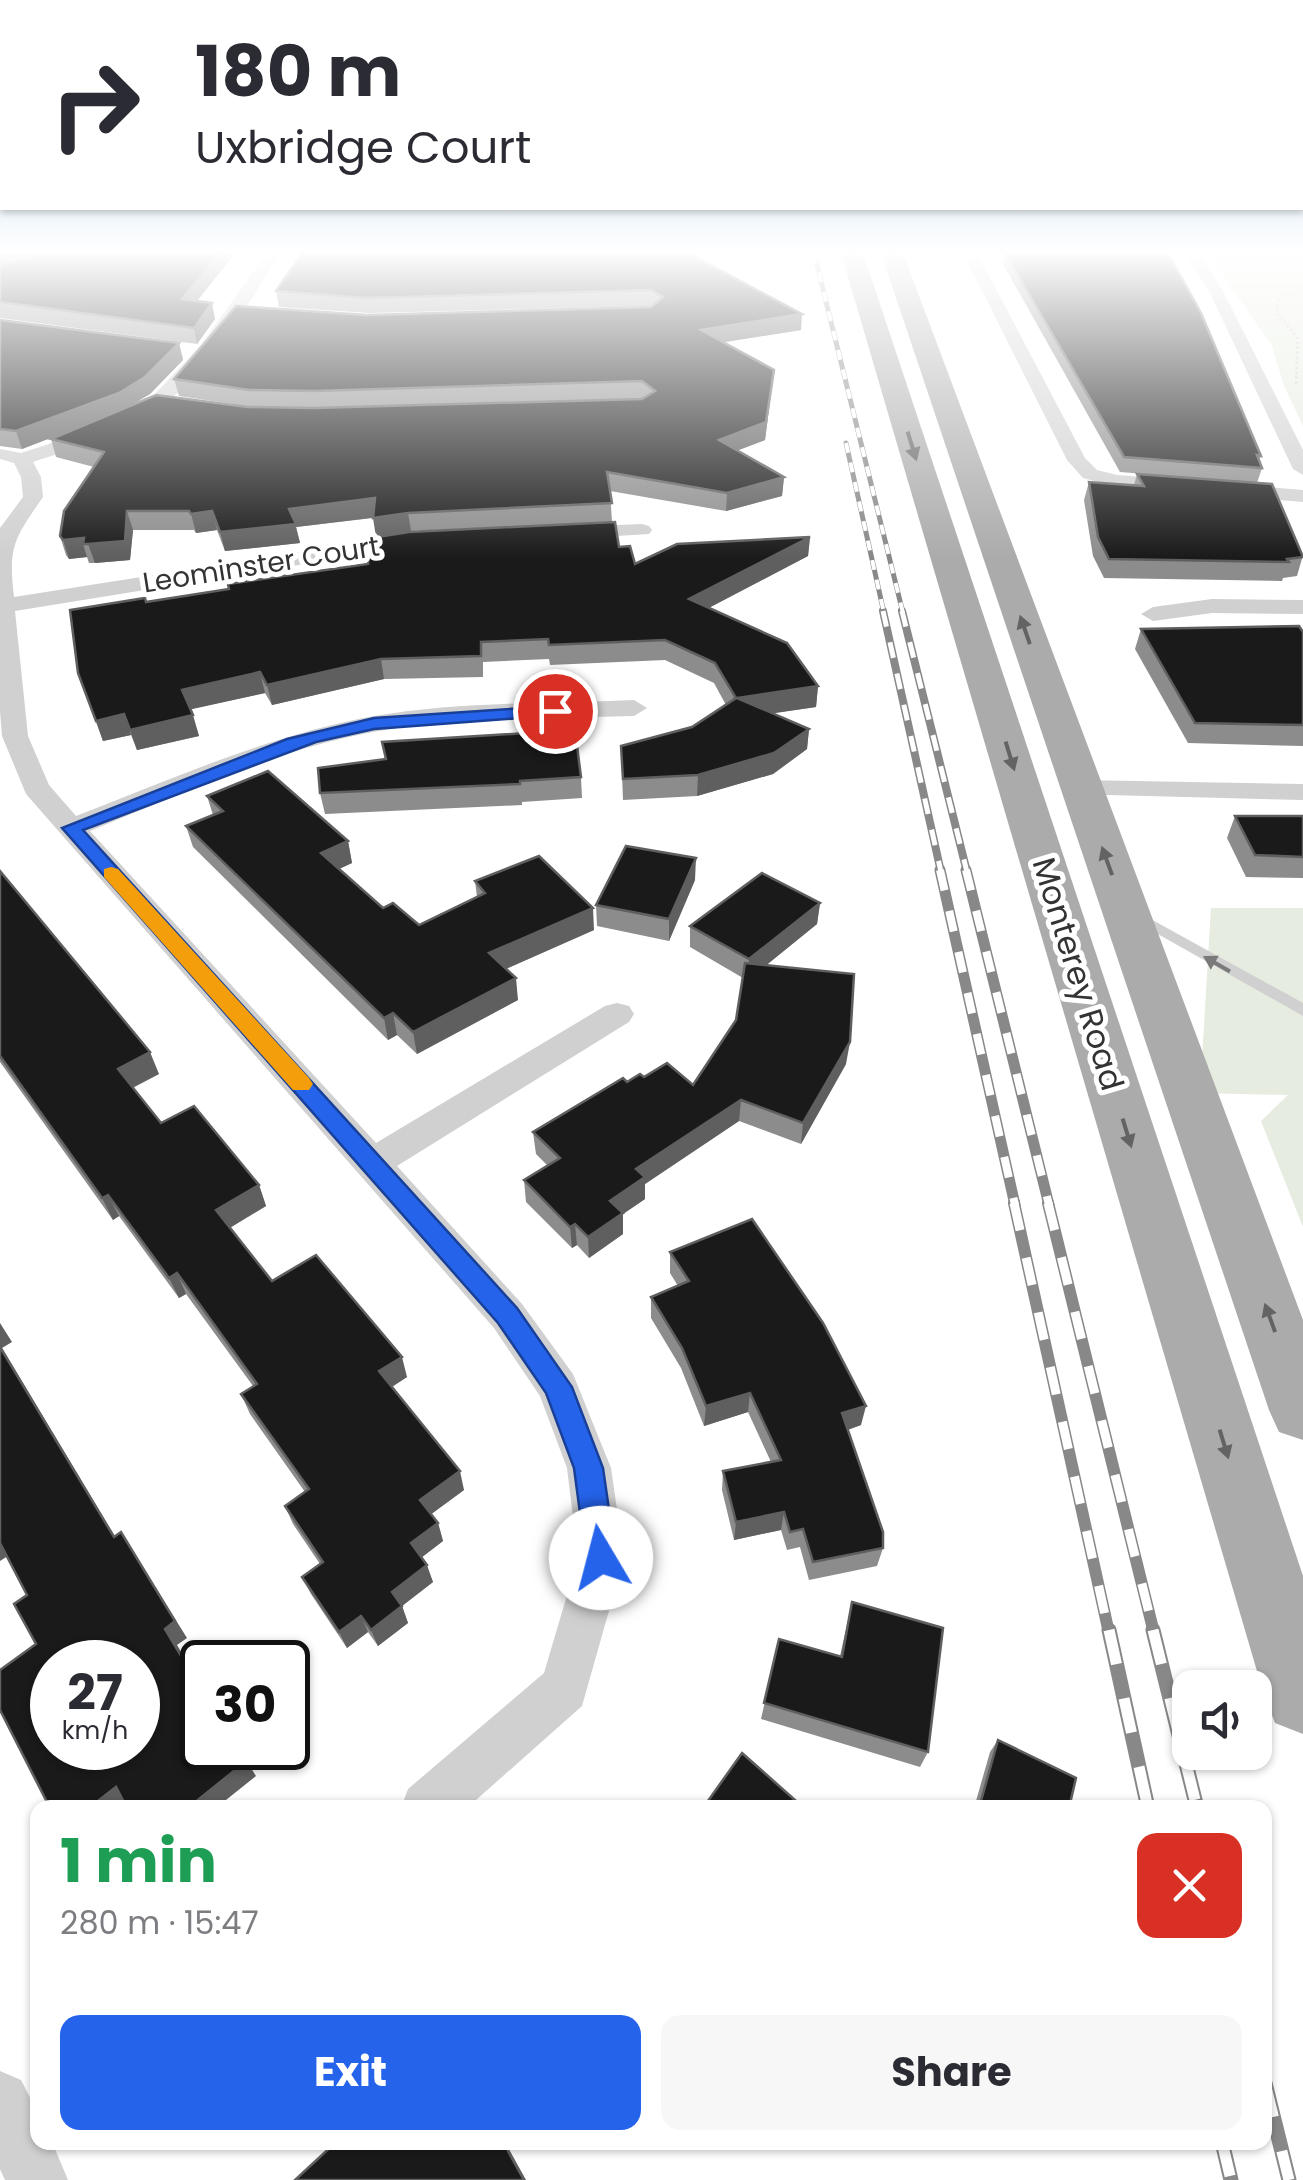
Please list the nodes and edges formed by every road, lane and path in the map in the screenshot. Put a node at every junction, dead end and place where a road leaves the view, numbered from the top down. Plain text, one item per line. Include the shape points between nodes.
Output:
1 (191, 355) edge
2 (884, 355) edge
3 (928, 355) edge
4 (1026, 355) edge
5 (1247, 355) edge
6 (1297, 355) edge
7 (1303, 392) edge
8 (0, 453) edge
9 (22, 459) junction
10 (1303, 469) edge
11 (1303, 496) edge
12 (642, 530) dead end
13 (545, 534) edge
14 (430, 540) edge
15 (1, 582) edge
16 (1303, 607) edge
17 (1153, 614) dead end
18 (634, 708) dead end
19 (1080, 788) junction
20 (1303, 792) edge
21 (71, 828) junction
22 (1124, 909) junction
23 (1303, 1010) edge
24 (617, 1014) dead end
25 (373, 1163) junction
26 (1303, 1410) edge
27 (1303, 1695) edge
28 (436, 1800) edge
29 (0, 2101) edge
30 (35, 2159) edge

1 - 9 street via 166,404
2 -> 27 main road, Monterey Road
19 -> 3 main road, Monterey Road
4 - 11 street via 1090,474
5 - 10 street
6 - 7 path via 1296,385
8 - 9 street
9 - 15 street via 34,496 4,537
12 - 13 street
14 - 15 street, Leominster Court
15 - 21 street via 14,736 36,788
16 - 17 street via 1212,606
18 - 21 street via 374,724 287,744
19 - 20 street
22 -> 19 main road, Monterey Road
21 - 25 street
23 -> 22 lane
26 -> 22 main road, Monterey Road
24 - 25 street
25 - 28 street via 508,1316 558,1387 589,1468 601,1558 564,1688
29 - 30 street

